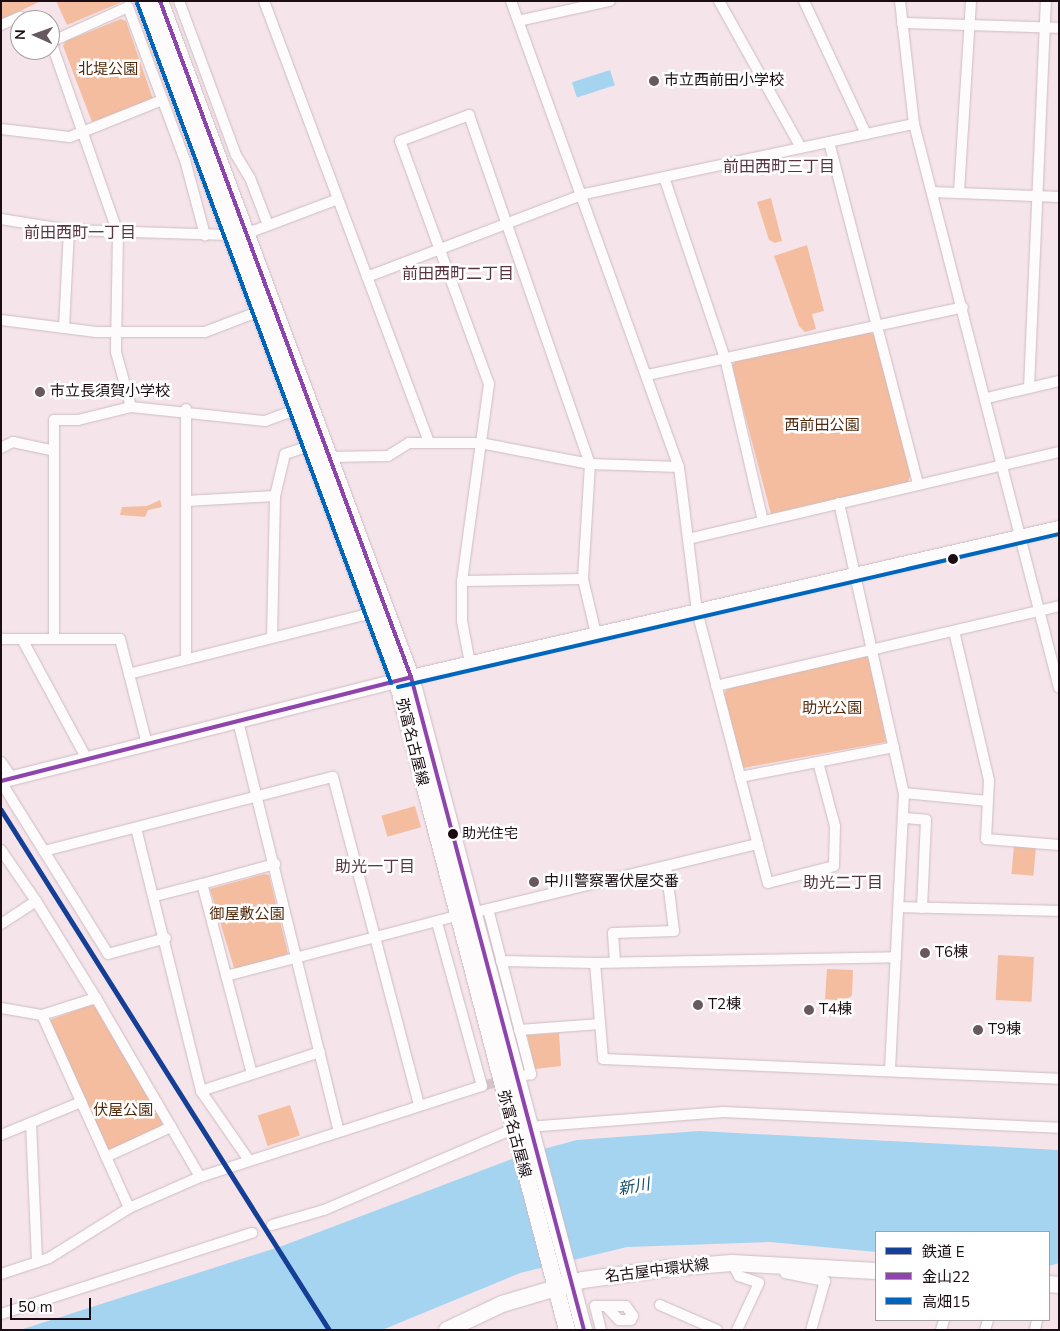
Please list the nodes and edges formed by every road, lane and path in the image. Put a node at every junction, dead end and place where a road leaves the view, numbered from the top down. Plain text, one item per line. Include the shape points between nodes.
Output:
1 (143, 1) edge
2 (160, 1) edge
3 (179, 1) edge
4 (264, 1) edge
5 (511, 1) edge
6 (610, 1) edge
7 (719, 1) edge
8 (804, 1) edge
9 (900, 1) edge
10 (970, 1) edge
11 (1046, 1) edge
12 (586, 5) edge
13 (518, 21) junction
14 (902, 23) junction
15 (969, 25) junction
16 (1044, 28) junction
17 (1059, 28) edge
18 (60, 37) edge
19 (59, 60) edge
20 (162, 100) junction
21 (914, 124) junction
22 (1, 129) edge
23 (82, 131) junction
24 (866, 134) junction
25 (828, 142) junction
26 (801, 148) junction
27 (664, 177) junction
28 (932, 192) junction
29 (959, 192) junction
30 (584, 194) junction
31 (1038, 196) junction
32 (1059, 197) edge
33 (338, 199) junction
34 (1, 219) edge
35 (509, 223) junction
36 (268, 225) junction
37 (69, 230) junction
38 (118, 233) junction
39 (248, 233) junction
40 (205, 235) junction
41 (230, 235) junction
42 (440, 249) junction
43 (367, 277) junction
44 (963, 307) junction
45 (260, 312) junction
46 (1, 320) edge
47 (876, 325) junction
48 (64, 328) junction
49 (115, 332) junction
50 (725, 358) junction
51 (647, 375) junction
52 (1059, 381) edge
53 (1029, 388) junction
54 (987, 398) junction
55 (131, 406) junction
56 (186, 410) junction
57 (296, 410) junction
58 (429, 442) junction
59 (480, 443) junction
60 (310, 446) junction
61 (1, 448) edge
62 (52, 450) junction
63 (1059, 452) edge
64 (329, 457) junction
65 (590, 464) junction
66 (1004, 464) junction
67 (679, 466) junction
68 (918, 484) junction
69 (275, 496) junction
70 (186, 501) junction
71 (839, 503) junction
72 (763, 521) junction
73 (1059, 528) edge
74 (1021, 536) junction
75 (688, 539) junction
76 (856, 574) junction
77 (583, 579) junction
78 (462, 581) junction
79 (1059, 606) edge
80 (1039, 610) junction
81 (696, 611) junction
82 (371, 613) junction
83 (954, 630) junction
84 (596, 634) junction
85 (272, 637) junction
86 (1, 639) edge
87 (22, 639) junction
88 (54, 639) junction
89 (874, 649) junction
90 (186, 659) junction
91 (470, 663) junction
92 (129, 674) junction
93 (404, 679) junction
94 (716, 686) junction
95 (1059, 688) edge
96 (238, 721) junction
97 (147, 744) junction
98 (894, 747) junction
99 (87, 759) junction
100 (1, 762) edge
101 (818, 762) junction
102 (740, 777) junction
103 (5, 780) edge
104 (904, 793) junction
105 (258, 796) junction
106 (988, 801) junction
107 (905, 818) junction
108 (136, 828) junction
109 (758, 844) junction
110 (1059, 845) edge
111 (1, 850) edge
112 (44, 851) junction
113 (275, 864) junction
114 (666, 866) junction
115 (202, 884) junction
116 (155, 896) junction
117 (36, 902) junction
118 (899, 907) junction
119 (922, 908) junction
120 (1059, 911) edge
121 (472, 913) junction
122 (437, 923) junction
123 (1, 924) edge
124 (166, 938) junction
125 (375, 938) junction
126 (299, 957) junction
127 (896, 957) junction
128 (501, 961) junction
129 (616, 962) junction
130 (595, 963) junction
131 (226, 976) junction
132 (96, 998) junction
133 (1, 1008) edge
134 (42, 1015) junction
135 (600, 1024) junction
136 (519, 1030) junction
137 (320, 1052) junction
138 (890, 1070) junction
139 (252, 1074) junction
140 (526, 1075) dead end
141 (1059, 1079) edge
142 (201, 1091) junction
143 (81, 1102) junction
144 (419, 1105) junction
145 (31, 1123) junction
146 (171, 1126) junction
147 (520, 1128) junction
148 (1059, 1128) edge
149 (338, 1129) junction
150 (1, 1135) edge
151 (106, 1157) junction
152 (248, 1159) junction
153 (200, 1177) junction
154 (129, 1208) junction
155 (272, 1225) dead end
156 (252, 1233) dead end
157 (37, 1262) junction
158 (732, 1264) junction
159 (875, 1271) edge
160 (1, 1274) edge
161 (561, 1279) junction
162 (660, 1305) dead end
163 (606, 1306) dead end
164 (1, 1314) edge
165 (447, 1330) edge
166 (568, 1330) edge
167 (584, 1330) edge
168 (601, 1330) edge
169 (717, 1330) edge
170 (737, 1330) edge
171 (811, 1330) edge

1 - 41 main road, 弥富名古屋線
2 - 39 main road, 弥富名古屋線
3 - 36 street via 236,155 250,178
4 - 33 street
5 - 13 street
6 - 12 street
7 - 26 street
8 - 24 street
9 - 14 street
10 - 15 street
11 - 16 street
12 - 13 street
13 - 30 street
14 - 15 street
14 - 21 street
15 - 16 street
15 - 29 street
16 - 17 street
16 - 31 street
18 - 20 street via 128,7
19 - 23 street
20 - 23 street
20 - 40 street
21 - 24 street
21 - 28 street
22 - 23 street via 70,137
23 - 38 street
24 - 25 street
25 - 26 street
25 - 47 street
26 - 27 street
27 - 30 street
27 - 50 street
28 - 29 street
28 - 44 street
29 - 31 street
30 - 35 street
30 - 51 street
31 - 32 street
31 - 53 street
33 - 36 street
33 - 43 street
34 - 37 street
35 - 42 street
35 - 42 street via 469,115 400,141
35 - 65 street
36 - 39 street
37 - 38 street
37 - 48 street
38 - 40 street
38 - 49 street
39 - 64 main road, 弥富名古屋線
40 - 41 street
41 - 45 main road, 弥富名古屋線
42 - 43 street
42 - 59 street via 489,384
43 - 58 street
44 - 47 street
44 - 54 street
45 - 49 street via 205,332
45 - 57 main road, 弥富名古屋線
46 - 48 street
47 - 50 street
47 - 68 street
48 - 49 street
49 - 55 street
50 - 51 street
50 - 72 street
51 - 67 street
52 - 53 street
53 - 54 street
54 - 66 street
55 - 56 street
55 - 62 street via 78,420 54,420
56 - 57 street via 265,421
56 - 70 street
57 - 60 main road, 弥富名古屋線
58 - 59 street
58 - 64 street via 410,443 388,456
59 - 65 street
59 - 78 street
60 - 69 street via 285,454
60 - 82 main road, 弥富名古屋線
61 - 62 street via 13,442
62 - 88 street
63 - 66 street
64 - 93 main road, 弥富名古屋線
65 - 67 street
65 - 77 street
66 - 68 street
66 - 74 street
67 - 75 street
68 - 71 street
69 - 70 street
69 - 85 street
70 - 90 street
71 - 72 street
71 - 76 street
72 - 75 street
73 - 74 street
74 - 76 street
74 - 80 street
75 - 81 street
76 - 81 street
76 - 89 street
77 - 78 street
77 - 84 street
78 - 91 street via 462,621
79 - 80 street
80 - 83 street
80 - 95 street
81 - 84 street
81 - 94 street
82 - 85 street
82 - 93 main road, 弥富名古屋線
83 - 89 street
83 - 106 street via 989,780
84 - 91 street
85 - 90 street
86 - 87 street
87 - 88 street
87 - 99 street
88 - 92 street via 120,639
89 - 94 street
89 - 98 street
90 - 92 street
91 - 93 street
92 - 97 street
93 - 96 street
93 - 121 main road, 弥富名古屋線
94 - 102 street
96 - 97 street
96 - 105 street
97 - 99 street
98 - 101 street
98 - 104 street
99 - 103 street
100 - 103 street
101 - 102 street
101 - 109 street via 835,826 834,866 768,883
102 - 109 street
103 - 112 street
104 - 106 street
104 - 107 street
105 - 108 street
105 - 113 street
105 - 125 street via 333,777
106 - 110 street via 986,839
107 - 118 street
107 - 119 street via 926,820
108 - 112 street
108 - 116 street
109 - 114 street
111 - 117 street
112 - 124 street via 108,954
113 - 115 street
113 - 126 street
114 - 121 street
114 - 129 street via 674,931 613,933
115 - 116 street
115 - 131 street
116 - 124 street
117 - 123 street
117 - 132 street
118 - 119 street
118 - 127 street
119 - 120 street
121 - 122 street
121 - 128 street
121 - 147 main road, 弥富名古屋線
122 - 125 street
122 - 144 street via 484,1085
124 - 142 street
125 - 126 street
125 - 144 street
126 - 131 street
126 - 137 street
127 - 129 street
127 - 138 street
128 - 130 street
128 - 136 street
129 - 130 street
130 - 135 street
131 - 139 street
132 - 134 street
132 - 146 street
133 - 134 street
134 - 143 street
135 - 136 street
135 - 138 street via 603,1058
136 - 140 street via 531,1074
137 - 139 street
137 - 149 street
138 - 141 street
139 - 142 street
142 - 152 street
143 - 145 street
143 - 151 street
144 - 149 street
145 - 150 street
145 - 157 street
146 - 151 street
146 - 153 street
147 - 148 street via 722,1112
147 - 155 street via 324,1210
147 - 161 main road, 弥富名古屋線
149 - 152 street
151 - 154 street
152 - 153 street
153 - 154 street
154 - 157 street
156 - 164 street
157 - 160 street
158 - 159 main road, 名古屋中環状線
158 - 161 main road, 名古屋中環状線
158 - 170 street via 739,1276 759,1283
158 - 171 street via 825,1281
161 - 165 main road, 名古屋中環状線
161 - 166 main road, 弥富名古屋線
161 - 167 main road, 弥富名古屋線
162 - 169 street
163 - 168 street via 595,1306

